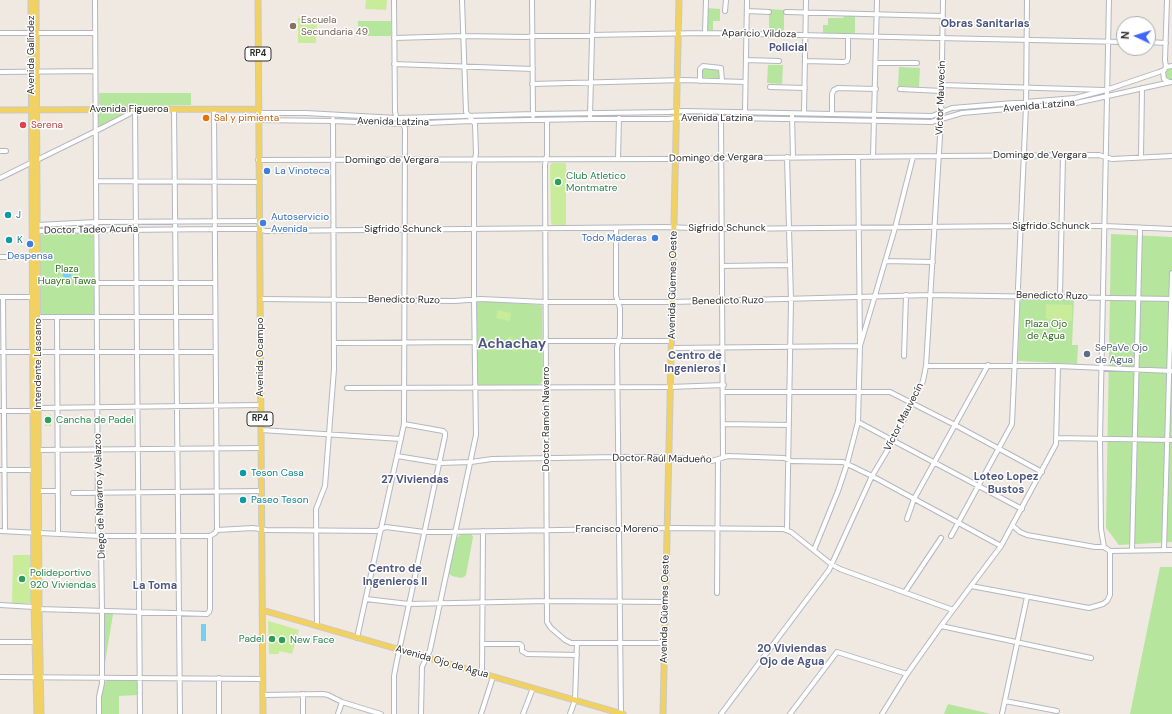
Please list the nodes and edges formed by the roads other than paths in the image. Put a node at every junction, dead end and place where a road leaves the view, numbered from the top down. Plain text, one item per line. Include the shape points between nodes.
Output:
1 (31, 0) edge
2 (36, 0) edge
3 (95, 0) edge
4 (258, 0) edge
5 (394, 0) edge
6 (462, 0) edge
7 (532, 0) edge
8 (593, 0) edge
9 (679, 0) edge
10 (706, 0) edge
11 (726, 0) edge
12 (747, 0) edge
13 (806, 0) edge
14 (877, 0) edge
15 (943, 0) edge
16 (1027, 0) edge
17 (1109, 0) edge
18 (1167, 0) edge
19 (726, 11) dead end
20 (747, 11) junction
21 (769, 12) dead end
22 (786, 12) dead end
23 (806, 12) junction
24 (877, 14) junction
25 (943, 16) junction
26 (0, 33) edge
27 (34, 33) junction
28 (95, 33) junction
29 (678, 33) junction
30 (705, 33) junction
31 (746, 34) junction
32 (592, 35) junction
33 (806, 35) junction
34 (463, 36) junction
35 (533, 36) junction
36 (848, 36) junction
37 (877, 37) junction
38 (394, 38) junction
39 (943, 38) junction
40 (1026, 40) junction
41 (1107, 41) junction
42 (1116, 42) edge
43 (1156, 42) edge
44 (1166, 42) junction
45 (746, 60) junction
46 (779, 61) dead end
47 (805, 61) junction
48 (876, 63) junction
49 (917, 63) dead end
50 (394, 64) junction
51 (464, 66) junction
52 (1172, 66) edge
53 (1165, 68) junction
54 (533, 69) junction
55 (95, 71) junction
56 (0, 72) edge
57 (34, 72) junction
58 (677, 81) junction
59 (700, 81) junction
60 (722, 81) junction
61 (745, 82) junction
62 (1172, 82) edge
63 (591, 83) junction
64 (532, 84) junction
65 (942, 85) junction
66 (770, 87) dead end
67 (805, 88) junction
68 (1026, 88) junction
69 (1142, 88) junction
70 (876, 89) junction
71 (900, 89) dead end
72 (1106, 90) junction
73 (942, 91) junction
74 (1107, 96) junction
75 (1026, 103) junction
76 (1026, 108) junction
77 (96, 109) junction
78 (135, 109) junction
79 (174, 109) junction
80 (214, 109) junction
81 (0, 110) edge
82 (34, 110) junction
83 (258, 111) junction
84 (677, 111) junction
85 (721, 112) junction
86 (744, 112) junction
87 (941, 112) junction
88 (590, 113) junction
89 (792, 113) junction
90 (804, 113) junction
91 (533, 114) junction
92 (832, 114) junction
93 (333, 115) junction
94 (875, 115) junction
95 (468, 116) junction
96 (397, 118) junction
97 (620, 118) junction
98 (677, 118) junction
99 (721, 118) junction
100 (792, 118) junction
101 (590, 119) junction
102 (258, 120) junction
103 (533, 120) junction
104 (547, 120) junction
105 (875, 120) junction
106 (941, 120) junction
107 (333, 121) junction
108 (472, 121) junction
109 (404, 124) junction
110 (96, 131) junction
111 (0, 151) edge
112 (6, 151) dead end
113 (1024, 155) junction
114 (939, 156) junction
115 (1063, 156) junction
116 (1172, 156) edge
117 (787, 157) junction
118 (793, 157) junction
119 (858, 157) junction
120 (873, 157) junction
121 (913, 157) junction
122 (1106, 157) junction
123 (1141, 157) junction
124 (721, 158) junction
125 (475, 159) junction
126 (546, 159) junction
127 (618, 159) junction
128 (676, 159) junction
129 (258, 160) junction
130 (333, 160) junction
131 (404, 160) junction
132 (34, 161) junction
133 (0, 178) edge
134 (96, 181) junction
135 (136, 181) junction
136 (174, 181) junction
137 (214, 182) junction
138 (259, 182) junction
139 (258, 221) junction
140 (96, 222) junction
141 (136, 222) junction
142 (175, 222) junction
143 (214, 222) junction
144 (37, 224) junction
145 (1020, 226) junction
146 (1105, 226) junction
147 (1062, 227) junction
148 (32, 228) junction
149 (546, 228) junction
150 (616, 228) junction
151 (674, 228) junction
152 (789, 228) junction
153 (858, 228) junction
154 (895, 228) junction
155 (935, 228) junction
156 (136, 229) junction
157 (175, 229) junction
158 (214, 229) junction
159 (258, 229) junction
160 (474, 229) junction
161 (721, 229) junction
162 (1140, 229) junction
163 (96, 230) junction
164 (334, 230) junction
165 (404, 230) junction
166 (1172, 230) edge
167 (37, 232) junction
168 (0, 257) edge
169 (32, 258) junction
170 (886, 261) junction
171 (932, 262) junction
172 (789, 265) junction
173 (722, 266) junction
174 (1172, 273) edge
175 (96, 283) junction
176 (136, 283) junction
177 (176, 283) junction
178 (215, 283) junction
179 (906, 295) junction
180 (930, 295) junction
181 (1017, 296) junction
182 (1060, 296) junction
183 (1, 297) edge
184 (35, 297) junction
185 (874, 297) junction
186 (1103, 297) junction
187 (859, 298) junction
188 (1138, 298) junction
189 (260, 299) junction
190 (1172, 299) edge
191 (334, 300) junction
192 (404, 300) junction
193 (474, 300) junction
194 (791, 300) junction
195 (722, 301) junction
196 (545, 302) junction
197 (618, 302) junction
198 (672, 302) junction
199 (38, 317) junction
200 (57, 317) junction
201 (96, 317) junction
202 (176, 317) junction
203 (215, 317) junction
204 (137, 318) junction
205 (546, 341) junction
206 (619, 341) junction
207 (672, 341) junction
208 (404, 342) junction
209 (474, 342) junction
210 (334, 343) junction
211 (790, 346) junction
212 (860, 346) junction
213 (723, 347) junction
214 (671, 348) junction
215 (2, 352) edge
216 (36, 352) junction
217 (57, 352) junction
218 (97, 352) junction
219 (137, 352) junction
220 (176, 352) junction
221 (215, 352) junction
222 (904, 356) dead end
223 (926, 366) junction
224 (988, 366) junction
225 (1015, 366) junction
226 (1058, 366) junction
227 (1102, 367) junction
228 (1136, 370) junction
229 (1171, 371) edge
230 (724, 385) junction
231 (617, 386) junction
232 (474, 387) junction
233 (546, 387) junction
234 (670, 387) junction
235 (347, 388) dead end
236 (404, 388) junction
237 (790, 391) junction
238 (860, 391) junction
239 (724, 392) junction
240 (912, 403) junction
241 (260, 404) junction
242 (216, 405) junction
243 (138, 406) junction
244 (176, 406) junction
245 (98, 407) junction
246 (57, 408) junction
247 (36, 409) junction
248 (2, 411) edge
249 (858, 422) junction
250 (404, 424) junction
251 (724, 424) junction
252 (789, 425) junction
253 (955, 425) junction
254 (260, 430) junction
255 (329, 434) junction
256 (1056, 438) junction
257 (1135, 438) junction
258 (401, 439) junction
259 (1100, 439) junction
260 (1170, 439) edge
261 (892, 441) junction
262 (261, 448) junction
263 (998, 448) junction
264 (98, 449) junction
265 (216, 449) junction
266 (39, 450) junction
267 (58, 450) junction
268 (138, 450) junction
269 (177, 450) junction
270 (397, 456) junction
271 (617, 457) junction
272 (723, 457) junction
273 (546, 458) junction
274 (669, 458) junction
275 (718, 460) junction
276 (788, 460) junction
277 (440, 462) junction
278 (471, 462) junction
279 (935, 462) junction
280 (847, 464) junction
281 (2, 470) edge
282 (34, 470) junction
283 (1042, 472) junction
284 (872, 476) junction
285 (978, 487) junction
286 (39, 491) junction
287 (58, 491) junction
288 (261, 491) junction
289 (138, 492) junction
290 (177, 492) junction
291 (217, 492) junction
292 (73, 493) dead end
293 (98, 493) junction
294 (914, 499) junction
295 (1022, 509) junction
296 (907, 519) dead end
297 (959, 523) junction
298 (1013, 526) junction
299 (717, 528) junction
300 (261, 529) junction
301 (381, 529) junction
302 (618, 529) junction
303 (667, 529) junction
304 (787, 529) junction
305 (217, 530) junction
306 (316, 530) junction
307 (547, 530) junction
308 (2, 531) edge
309 (424, 532) junction
310 (455, 532) junction
311 (483, 532) junction
312 (37, 533) junction
313 (58, 534) junction
314 (100, 536) junction
315 (139, 536) junction
316 (178, 536) junction
317 (210, 536) junction
318 (951, 536) dead end
319 (941, 538) dead end
320 (1001, 546) junction
321 (1104, 547) junction
322 (814, 550) junction
323 (1164, 550) junction
324 (1172, 550) edge
325 (1110, 551) junction
326 (1132, 551) junction
327 (831, 564) junction
328 (971, 586) junction
329 (905, 592) junction
330 (717, 594) dead end
331 (1027, 597) junction
332 (366, 599) junction
333 (619, 600) junction
334 (547, 601) junction
335 (482, 602) junction
336 (665, 602) junction
337 (440, 603) junction
338 (409, 604) junction
339 (0, 605) edge
340 (37, 608) junction
341 (262, 610) junction
342 (953, 610) junction
343 (102, 611) junction
344 (140, 612) junction
345 (179, 613) junction
346 (317, 626) junction
347 (942, 626) junction
348 (358, 638) junction
349 (0, 642) edge
350 (37, 642) junction
351 (620, 642) junction
352 (578, 643) junction
353 (664, 643) junction
354 (1017, 643) junction
355 (482, 644) junction
356 (399, 650) junction
357 (577, 655) junction
358 (427, 658) junction
359 (1091, 658) dead end
360 (482, 674) junction
361 (907, 674) junction
362 (0, 677) edge
363 (38, 677) junction
364 (493, 677) junction
365 (102, 678) junction
366 (140, 678) junction
367 (180, 678) junction
368 (219, 678) junction
369 (262, 679) junction
370 (533, 688) junction
371 (303, 694) junction
372 (263, 695) junction
373 (574, 700) junction
374 (1005, 701) junction
375 (342, 702) junction
376 (1057, 711) dead end
377 (37, 714) edge
378 (41, 714) edge
379 (99, 714) edge
380 (140, 714) edge
381 (180, 714) edge
382 (219, 714) edge
383 (263, 714) edge
384 (303, 714) edge
385 (338, 714) edge
386 (381, 714) edge
387 (394, 714) edge
388 (421, 714) edge
389 (481, 714) edge
390 (523, 714) edge
391 (570, 714) edge
392 (622, 714) edge
393 (663, 714) edge
394 (721, 714) edge
395 (790, 714) edge
396 (882, 714) edge
397 (1002, 714) edge

1 - 27 main road, Avenida Galíndez
2 - 27 main road, Avenida Galíndez
3 - 28 street, Diego de Navarro y Velazco
4 - 83 main road, Avenida Ocampo / RP4
5 - 38 street
6 - 34 street
7 - 35 street
8 - 32 street
9 - 29 main road, Avenida Güemes Oeste
10 - 30 street
11 - 19 street
12 - 20 street
13 - 23 street
14 - 24 street
15 - 25 street, Víctor Mauvecín
16 - 40 street
17 - 41 street
18 - 44 street
20 - 21 street
20 - 31 street
22 - 23 street
23 - 24 street
23 - 33 street
24 - 25 street
24 - 37 street
25 - 39 street, Víctor Mauvecín
26 - 27 street
27 - 28 street
27 - 57 main road, Avenida Galíndez
28 - 55 street, Diego de Navarro y Velazco
29 - 30 street, Aparicio Vildoza
29 - 32 street, Aparicio Vildoza
29 - 58 main road, Avenida Güemes Oeste
30 - 31 street, Aparicio Vildoza
31 - 33 street, Aparicio Vildoza
31 - 45 street
32 - 35 street, Aparicio Vildoza
32 - 63 street
33 - 36 street, Aparicio Vildoza
33 - 47 street
34 - 35 street, Aparicio Vildoza
34 - 38 street, Aparicio Vildoza
34 - 51 street
35 - 54 street
36 - 37 street, Aparicio Vildoza
36 - 47 street via 847,61
37 - 39 street, Aparicio Vildoza
37 - 48 street
38 - 50 street
39 - 40 street, Aparicio Vildoza
39 - 65 street, Víctor Mauvecín
40 - 41 street, Aparicio Vildoza
40 - 68 street
41 - 42 street, Aparicio Vildoza
41 - 72 street
43 - 44 street
44 - 53 street
45 - 46 street
45 - 61 street
47 - 67 street
48 - 49 street
48 - 70 street
50 - 51 street
50 - 96 street
51 - 54 street
51 - 95 street
52 - 53 street, Avenida Latzina
53 - 62 street via 1162,73 1164,79
53 - 72 street, Avenida Latzina
54 - 64 street
55 - 57 street
55 - 77 street, Diego de Navarro y Velazco
56 - 57 street
57 - 82 main road, Avenida Galíndez
58 - 59 street
58 - 63 street
58 - 84 main road, Avenida Güemes Oeste
59 - 60 street
59 - 60 street via 700,69 704,66 721,68
60 - 61 street
61 - 86 street
62 - 69 street, Avenida Latzina
63 - 64 street
63 - 88 street
64 - 91 street
65 - 68 street
65 - 73 street, Víctor Mauvecín
66 - 67 street
67 - 90 street
68 - 72 street
68 - 75 street
69 - 74 street, Avenida Latzina
69 - 123 street
70 - 92 street via 834,90
70 - 94 street
71 - 73 street
72 - 74 street
72 - 75 street, Avenida Latzina via 1075,98
73 - 87 street, Víctor Mauvecín
74 - 76 street, Avenida Latzina via 1064,106
74 - 122 street
75 - 76 street
75 - 87 street, Avenida Latzina via 952,108
76 - 106 street, Avenida Latzina via 962,113
76 - 113 street
77 - 78 main road, Avenida Figueroa
77 - 82 main road, Avenida Figueroa
77 - 110 street, Diego de Navarro y Velazco
78 - 79 main road, Avenida Figueroa
78 - 110 street
78 - 135 street
79 - 80 main road, Avenida Figueroa
79 - 136 street
80 - 83 main road, Avenida Figueroa
80 - 137 street
81 - 82 main road, Avenida Figueroa
82 - 132 main road, Intendente Lascano
83 - 93 street, Avenida Latzina
83 - 102 main road, Avenida Ocampo / RP4
84 - 85 street, Avenida Latzina
84 - 88 street, Avenida Latzina
84 - 98 main road, Avenida Güemes Oeste
85 - 86 street, Avenida Latzina
85 - 99 street
86 - 89 street, Avenida Latzina
87 - 94 street, Avenida Latzina via 932,116
87 - 106 street, Víctor Mauvecín
88 - 91 street, Avenida Latzina
88 - 101 street
89 - 90 street, Avenida Latzina
89 - 100 street
90 - 92 street, Avenida Latzina
91 - 95 street, Avenida Latzina
91 - 103 street
92 - 94 street, Avenida Latzina
93 - 96 street, Avenida Latzina
93 - 107 street
94 - 105 street
95 - 96 street, Avenida Latzina
95 - 108 street
96 - 109 street
97 - 98 street, Avenida Latzina
97 - 101 street, Avenida Latzina
97 - 127 street
98 - 99 street, Avenida Latzina
98 - 128 main road, Avenida Güemes Oeste
99 - 100 street, Avenida Latzina
99 - 124 street
100 - 105 street, Avenida Latzina
100 - 118 street
101 - 104 street, Avenida Latzina
102 - 107 street, Avenida Latzina
102 - 129 main road, Avenida Ocampo / RP4
103 - 104 street, Avenida Latzina
103 - 108 street, Avenida Latzina
104 - 126 street, Doctor Ramón Navarro
105 - 106 street, Avenida Latzina
105 - 120 street
106 - 114 street, Víctor Mauvecín
107 - 109 street, Avenida Latzina
107 - 130 street
108 - 109 street, Avenida Latzina
108 - 125 street via 475,124
109 - 131 street
110 - 132 street
110 - 134 street, Diego de Navarro y Velazco
111 - 112 street
113 - 114 street, Domingo de Vergara
113 - 115 street, Domingo de Vergara
113 - 145 street
114 - 121 street, Domingo de Vergara
114 - 155 street, Víctor Mauvecín
115 - 122 street, Domingo de Vergara
115 - 147 street
116 - 123 street, Domingo de Vergara
117 - 118 street, Domingo de Vergara
117 - 124 street, Domingo de Vergara
117 - 152 street
118 - 119 street, Domingo de Vergara
119 - 120 street, Domingo de Vergara
119 - 153 street
120 - 121 street, Domingo de Vergara
121 - 154 street
122 - 123 street, Domingo de Vergara
122 - 146 street
124 - 128 street, Domingo de Vergara
124 - 161 street
125 - 126 street, Domingo de Vergara
125 - 131 street, Domingo de Vergara
125 - 160 street
126 - 127 street, Domingo de Vergara
126 - 149 street, Doctor Ramón Navarro
127 - 128 street, Domingo de Vergara
128 - 151 main road, Avenida Güemes Oeste
129 - 130 street, Domingo de Vergara
129 - 138 main road, Avenida Ocampo / RP4
130 - 131 street, Domingo de Vergara
130 - 164 street
131 - 165 street
132 - 133 street
132 - 144 main road, Intendente Lascano
132 - 148 main road, Intendente Lascano
134 - 135 street
134 - 140 street, Diego de Navarro y Velazco
135 - 136 street
135 - 141 street
136 - 137 street
136 - 142 street
137 - 138 street
137 - 143 street
138 - 139 main road, Avenida Ocampo / RP4
139 - 143 street, Doctor Tadeo Acuña
139 - 159 main road, Avenida Ocampo / RP4
140 - 141 street, Doctor Tadeo Acuña
140 - 144 street, Doctor Tadeo Acuña
140 - 163 street, Diego de Navarro y Velazco
141 - 142 street, Doctor Tadeo Acuña
141 - 156 street
142 - 143 street, Doctor Tadeo Acuña
142 - 157 street
143 - 158 street
144 - 148 street, Doctor Tadeo Acuña
144 - 167 main road, Intendente Lascano
145 - 147 street, Sigfrido Schunck
145 - 155 street, Sigfrido Schunck
145 - 181 street
146 - 147 street, Sigfrido Schunck
146 - 162 street, Sigfrido Schunck
146 - 186 street
147 - 182 street
148 - 167 street, Doctor Tadeo Acuña
148 - 169 main road, Intendente Lascano
149 - 150 street, Sigfrido Schunck
149 - 160 street, Sigfrido Schunck
149 - 196 street, Doctor Ramón Navarro
150 - 151 street, Sigfrido Schunck
150 - 197 street
151 - 161 street, Sigfrido Schunck
151 - 198 main road, Avenida Güemes Oeste
152 - 153 street, Sigfrido Schunck
152 - 161 street, Sigfrido Schunck
152 - 172 street
153 - 154 street, Sigfrido Schunck
153 - 187 street
154 - 155 street, Sigfrido Schunck
154 - 170 street
155 - 171 street, Víctor Mauvecín
156 - 157 street, Doctor Tadeo Acuña
156 - 163 street, Doctor Tadeo Acuña
156 - 176 street
157 - 158 street, Doctor Tadeo Acuña
157 - 177 street
158 - 159 street, Doctor Tadeo Acuña
158 - 178 street
159 - 164 street, Sigfrido Schunck
159 - 189 main road, Avenida Ocampo / RP4
160 - 165 street, Sigfrido Schunck
160 - 193 street
161 - 173 street
162 - 166 street, Sigfrido Schunck
162 - 188 street
163 - 167 street, Doctor Tadeo Acuña
163 - 175 street, Diego de Navarro y Velazco
164 - 165 street, Sigfrido Schunck
164 - 191 street
165 - 192 street
167 - 184 main road, Intendente Lascano
168 - 169 street
169 - 184 main road, Intendente Lascano
170 - 171 street
170 - 185 street
171 - 180 street, Víctor Mauvecín
172 - 173 street
172 - 194 street
173 - 195 street
174 - 190 street
175 - 176 street
175 - 201 street, Diego de Navarro y Velazco
176 - 177 street
176 - 204 street
177 - 178 street
177 - 202 street
178 - 203 street
179 - 180 street, Benedicto Ruzo
179 - 185 street, Benedicto Ruzo
179 - 222 street
180 - 181 street, Benedicto Ruzo
180 - 223 street, Víctor Mauvecín
181 - 182 street, Benedicto Ruzo
181 - 225 street
182 - 186 street, Benedicto Ruzo
183 - 184 street
183 - 215 street
184 - 199 main road, Intendente Lascano
184 - 216 main road, Intendente Lascano
185 - 187 street, Benedicto Ruzo
185 - 212 street
186 - 188 street, Benedicto Ruzo
186 - 227 street
187 - 194 street, Benedicto Ruzo
187 - 212 street
188 - 190 street, Benedicto Ruzo
188 - 228 street
189 - 191 street, Benedicto Ruzo
189 - 241 main road, Avenida Ocampo / RP4
190 - 229 street
191 - 192 street, Benedicto Ruzo
191 - 210 street
192 - 193 street, Benedicto Ruzo
192 - 208 street
193 - 196 street, Benedicto Ruzo
193 - 209 street
194 - 195 street, Benedicto Ruzo
194 - 211 street
195 - 198 street, Benedicto Ruzo
195 - 213 street
196 - 197 street, Benedicto Ruzo
196 - 205 street, Doctor Ramón Navarro
197 - 198 street, Benedicto Ruzo
197 - 206 street
198 - 207 main road, Avenida Güemes Oeste
199 - 200 street
199 - 216 main road, Intendente Lascano
200 - 201 street
200 - 217 street
201 - 204 street
201 - 218 street, Diego de Navarro y Velazco
202 - 203 street
202 - 204 street
202 - 220 street
203 - 221 street
204 - 219 street
205 - 206 street
205 - 233 street, Doctor Ramón Navarro
206 - 207 street
206 - 231 street
207 - 214 main road, Avenida Güemes Oeste
208 - 209 street
208 - 210 street
208 - 236 street
209 - 232 street
210 - 255 street
211 - 212 street
211 - 213 street
211 - 237 street
212 - 238 street
213 - 214 street
213 - 230 street
214 - 234 main road, Avenida Güemes Oeste
215 - 216 street
215 - 248 street
216 - 217 street
216 - 247 main road, Intendente Lascano
217 - 218 street
217 - 246 street
218 - 219 street
218 - 245 street, Diego de Navarro y Velazco
219 - 220 street
219 - 243 street
220 - 221 street
220 - 244 street
221 - 242 street
223 - 224 street
223 - 240 street, Víctor Mauvecín via 923,381
224 - 225 street
224 - 253 street
225 - 226 street
225 - 263 street via 1012,424
226 - 227 street
226 - 256 street
227 - 228 street
227 - 259 street
228 - 229 street
228 - 257 street
229 - 260 street
230 - 234 street
230 - 239 street
231 - 233 street
231 - 234 street
231 - 271 street
232 - 233 street
232 - 236 street
232 - 278 street via 476,435
233 - 273 street, Doctor Ramón Navarro
234 - 274 main road, Avenida Güemes Oeste
235 - 236 street
236 - 250 street
237 - 238 street
237 - 239 street
237 - 252 street
238 - 240 street via 890,392
238 - 249 street
239 - 251 street
240 - 253 street
240 - 261 street, Víctor Mauvecín
241 - 242 street
241 - 254 main road, Avenida Ocampo / RP4
242 - 244 street
242 - 265 street
243 - 244 street
243 - 245 street
243 - 268 street
244 - 269 street
245 - 246 street
245 - 264 street, Diego de Navarro y Velazco
246 - 247 street
246 - 267 street
247 - 248 street
247 - 266 main road, Intendente Lascano
247 - 282 main road, Intendente Lascano
248 - 281 street
249 - 261 street
249 - 280 street
250 - 258 street
250 - 277 street via 445,433
251 - 252 street
251 - 272 street
252 - 276 street
253 - 263 street
253 - 279 street
254 - 255 street
254 - 262 main road, Avenida Ocampo / RP4
255 - 258 street
255 - 306 street via 326,486 317,505
256 - 259 street
256 - 283 street via 1056,444
257 - 259 street
257 - 260 street
257 - 326 street
258 - 270 street
259 - 321 street via 1101,529
260 - 323 street
261 - 279 street
261 - 284 street, Víctor Mauvecín
262 - 265 street
262 - 288 main road, Avenida Ocampo / RP4
263 - 283 street
263 - 285 street
264 - 267 street
264 - 268 street
264 - 293 street, Diego de Navarro y Velazco
265 - 269 street
265 - 291 street
266 - 267 street
266 - 286 main road, Intendente Lascano
267 - 287 street
268 - 269 street
268 - 289 street
269 - 290 street
270 - 277 street, Doctor Raúl Madueño
270 - 301 street
271 - 273 street, Doctor Raúl Madueño
271 - 274 street, Doctor Raúl Madueño
271 - 302 street
272 - 275 street, Doctor Raúl Madueño
272 - 276 street, Doctor Raúl Madueño
273 - 278 street, Doctor Raúl Madueño
273 - 307 street, Doctor Ramón Navarro
274 - 275 street, Doctor Raúl Madueño
274 - 303 main road, Avenida Güemes Oeste
275 - 299 street
276 - 280 street, Doctor Raúl Madueño
276 - 304 street
277 - 278 street, Doctor Raúl Madueño
277 - 309 street
278 - 310 street
279 - 285 street
279 - 294 street
280 - 284 street, Doctor Raúl Madueño
280 - 322 street
281 - 282 street
281 - 308 street
282 - 312 main road, Intendente Lascano
283 - 295 street
284 - 294 street, Doctor Raúl Madueño
284 - 327 street, Víctor Mauvecín
285 - 295 street
285 - 297 street
286 - 287 street
286 - 312 main road, Intendente Lascano
287 - 313 street
288 - 291 street
288 - 300 main road, Avenida Ocampo / RP4
289 - 290 street
289 - 293 street
289 - 315 street
290 - 291 street
290 - 316 street
291 - 305 street
292 - 293 street
293 - 314 street, Diego de Navarro y Velazco
294 - 296 street
294 - 297 street, Doctor Raúl Madueño
295 - 298 street
297 - 318 street
297 - 320 street, Doctor Raúl Madueño
298 - 320 street
298 - 321 street via 1027,535
299 - 303 street, Francisco Moreno
299 - 304 street, Francisco Moreno
299 - 330 street
300 - 305 street, Francisco Moreno
300 - 306 street, Francisco Moreno
300 - 341 main road, Avenida Ocampo / RP4
301 - 306 street, Francisco Moreno
301 - 309 street, Francisco Moreno via 386,527
301 - 332 street
302 - 303 street, Francisco Moreno
302 - 307 street, Francisco Moreno
302 - 333 street
303 - 336 main road, Avenida Güemes Oeste
304 - 322 street
305 - 317 street
306 - 346 street
307 - 311 street, Francisco Moreno
307 - 334 street, Doctor Ramón Navarro
308 - 312 street
309 - 310 street, Francisco Moreno
309 - 338 street
310 - 311 street, Francisco Moreno
310 - 337 street
311 - 335 street
312 - 313 street
312 - 340 main road, Intendente Lascano
313 - 314 street
314 - 315 street
314 - 343 street, Diego de Navarro y Velazco
315 - 316 street
315 - 344 street
316 - 317 street
316 - 345 street
317 - 345 street via 209,612
319 - 329 street
320 - 328 street
321 - 325 street
322 - 327 street
323 - 324 street
323 - 326 street
325 - 326 street
325 - 331 street via 1110,595 1103,604 1089,608
327 - 329 street
327 - 394 street, Víctor Mauvecín
328 - 331 street
328 - 342 street
329 - 342 street
331 - 354 street
332 - 338 street
332 - 348 street
333 - 334 street
333 - 336 street
333 - 351 street
334 - 335 street
334 - 352 street, Doctor Ramón Navarro via 549,626 565,640
335 - 337 street
335 - 355 street
336 - 353 main road, Avenida Güemes Oeste
337 - 338 street
337 - 358 street
338 - 356 street
339 - 340 street
340 - 343 street
340 - 350 main road, Intendente Lascano
341 - 346 main road, Avenida Ojo de Agua
341 - 369 main road, Avenida Ocampo / RP4
342 - 347 street
343 - 344 street
343 - 365 street, Diego de Navarro y Velazco
344 - 345 street
344 - 366 street
345 - 367 street
346 - 348 main road, Avenida Ojo de Agua
347 - 354 street
347 - 361 street
348 - 356 main road, Avenida Ojo de Agua
349 - 350 street
350 - 363 main road, Intendente Lascano
351 - 352 street
351 - 353 street
351 - 392 street
352 - 357 street
353 - 393 main road, Avenida Güemes Oeste
354 - 359 street
354 - 374 street
355 - 357 street via 516,643 520,644 522,651 527,654
355 - 360 street
356 - 358 main road, Avenida Ojo de Agua
356 - 387 street via 394,676
357 - 373 street
358 - 360 main road, Avenida Ojo de Agua
358 - 388 street via 422,667
360 - 364 main road, Avenida Ojo de Agua
361 - 395 street via 836,652
361 - 396 street
362 - 363 street
363 - 365 street
363 - 377 main road, Intendente Lascano
363 - 378 main road, Intendente Lascano
364 - 370 main road, Avenida Ojo de Agua
364 - 389 street
365 - 366 street
365 - 379 street, Diego de Navarro y Velazco
366 - 367 street
366 - 380 street
367 - 368 street
367 - 381 street
368 - 369 street
368 - 382 street
369 - 372 main road, Avenida Ocampo / RP4
370 - 373 main road, Avenida Ojo de Agua
370 - 390 street
371 - 372 street
371 - 375 street via 328,695
371 - 384 street
372 - 383 main road, Avenida Ocampo / RP4
373 - 391 street
373 - 392 main road, Avenida Ojo de Agua
374 - 376 street
374 - 397 street
375 - 385 street
375 - 386 street

